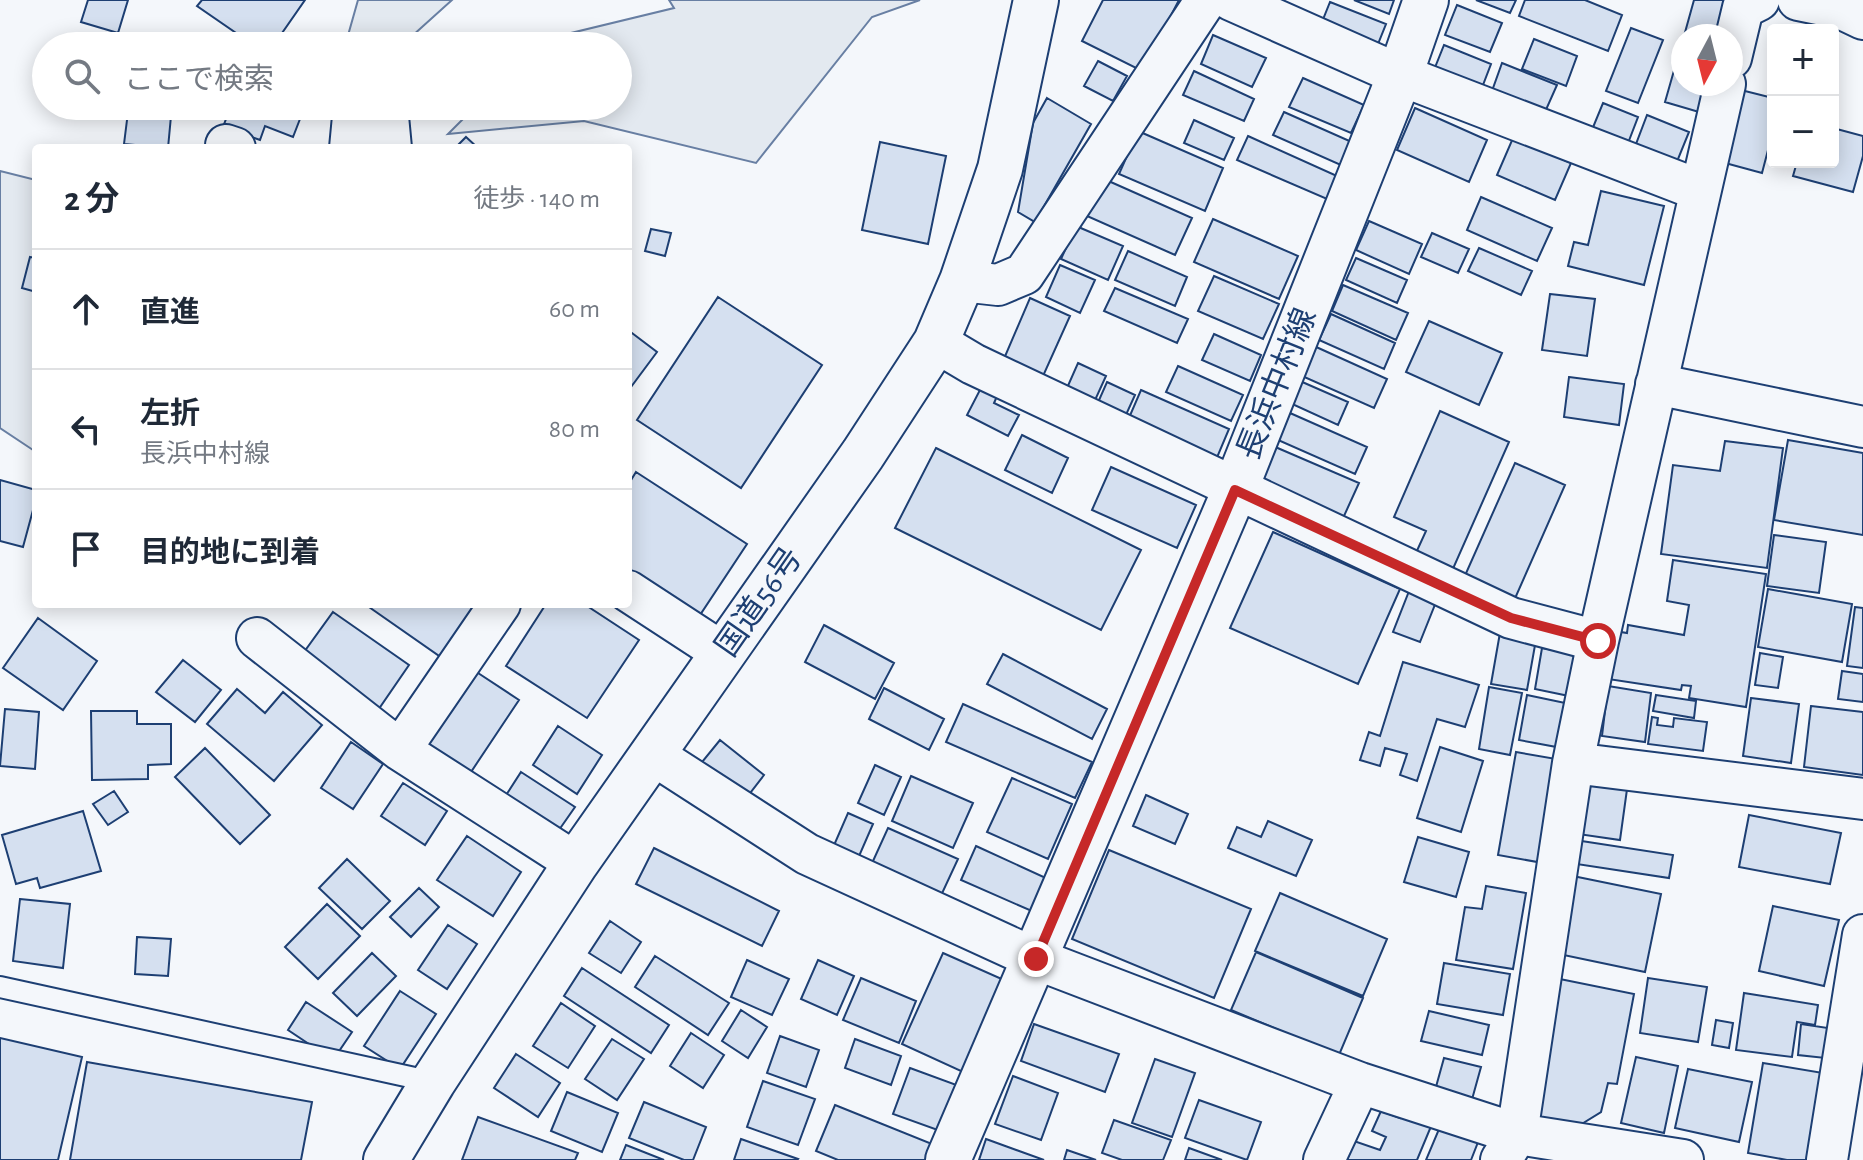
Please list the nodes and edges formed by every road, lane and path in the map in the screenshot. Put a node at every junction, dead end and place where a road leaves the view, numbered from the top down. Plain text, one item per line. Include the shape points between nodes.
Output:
1 (1036, 0) edge
2 (1206, 0) edge
3 (1231, 0) edge
4 (1426, 0) edge
5 (1759, 0) edge
6 (1798, 0) edge
7 (1850, 9) edge
8 (1739, 24) edge
9 (1400, 75) junction
10 (1722, 96) edge
11 (353, 120) edge
12 (388, 120) edge
13 (350, 144) edge
14 (391, 144) edge
15 (1699, 190) junction
16 (962, 281) junction
17 (936, 342) junction
18 (1656, 384) junction
19 (1863, 427) edge
20 (1235, 490) junction
21 (632, 594) edge
22 (497, 608) edge
23 (257, 638) dead end
24 (1598, 641) junction
25 (723, 653) junction
26 (400, 750) junction
27 (652, 754) junction
28 (1573, 763) junction
29 (1863, 799) edge
30 (576, 863) junction
31 (1863, 935) edge
32 (1036, 959) junction
33 (0, 987) edge
34 (433, 1082) junction
35 (1360, 1083) junction
36 (1530, 1148) edge
37 (386, 1160) edge
38 (948, 1160) edge
39 (1324, 1160) edge
40 (1683, 1160) edge
41 (1827, 1160) edge

1 - 16 main road, 国道56号 via 1000,169
2 - 16 street via 1024,274 998,285
3 - 9 street
4 - 9 main road, 長浜中村線
5 - 8 street via 1743,8
6 - 7 street
9 - 15 street
9 - 20 main road, 長浜中村線
10 - 15 street
11 - 13 street
12 - 14 street
15 - 18 street
16 - 17 main road, 国道56号
17 - 20 street
17 - 25 main road, 国道56号
18 - 19 street
18 - 24 street
20 - 24 street via 1511,618
20 - 32 main road, 長浜中村線
21 - 25 street
22 - 26 street
23 - 26 street
24 - 28 street
25 - 27 main road, 国道56号
26 - 30 street
27 - 30 main road, 国道56号
27 - 32 street via 807,854
28 - 29 street
28 - 36 street
30 - 34 main road, 国道56号
31 - 41 street
32 - 35 street
32 - 38 main road, 長浜中村線
33 - 34 lane
34 - 37 main road, 国道56号
35 - 36 street
35 - 39 street
36 - 40 street

